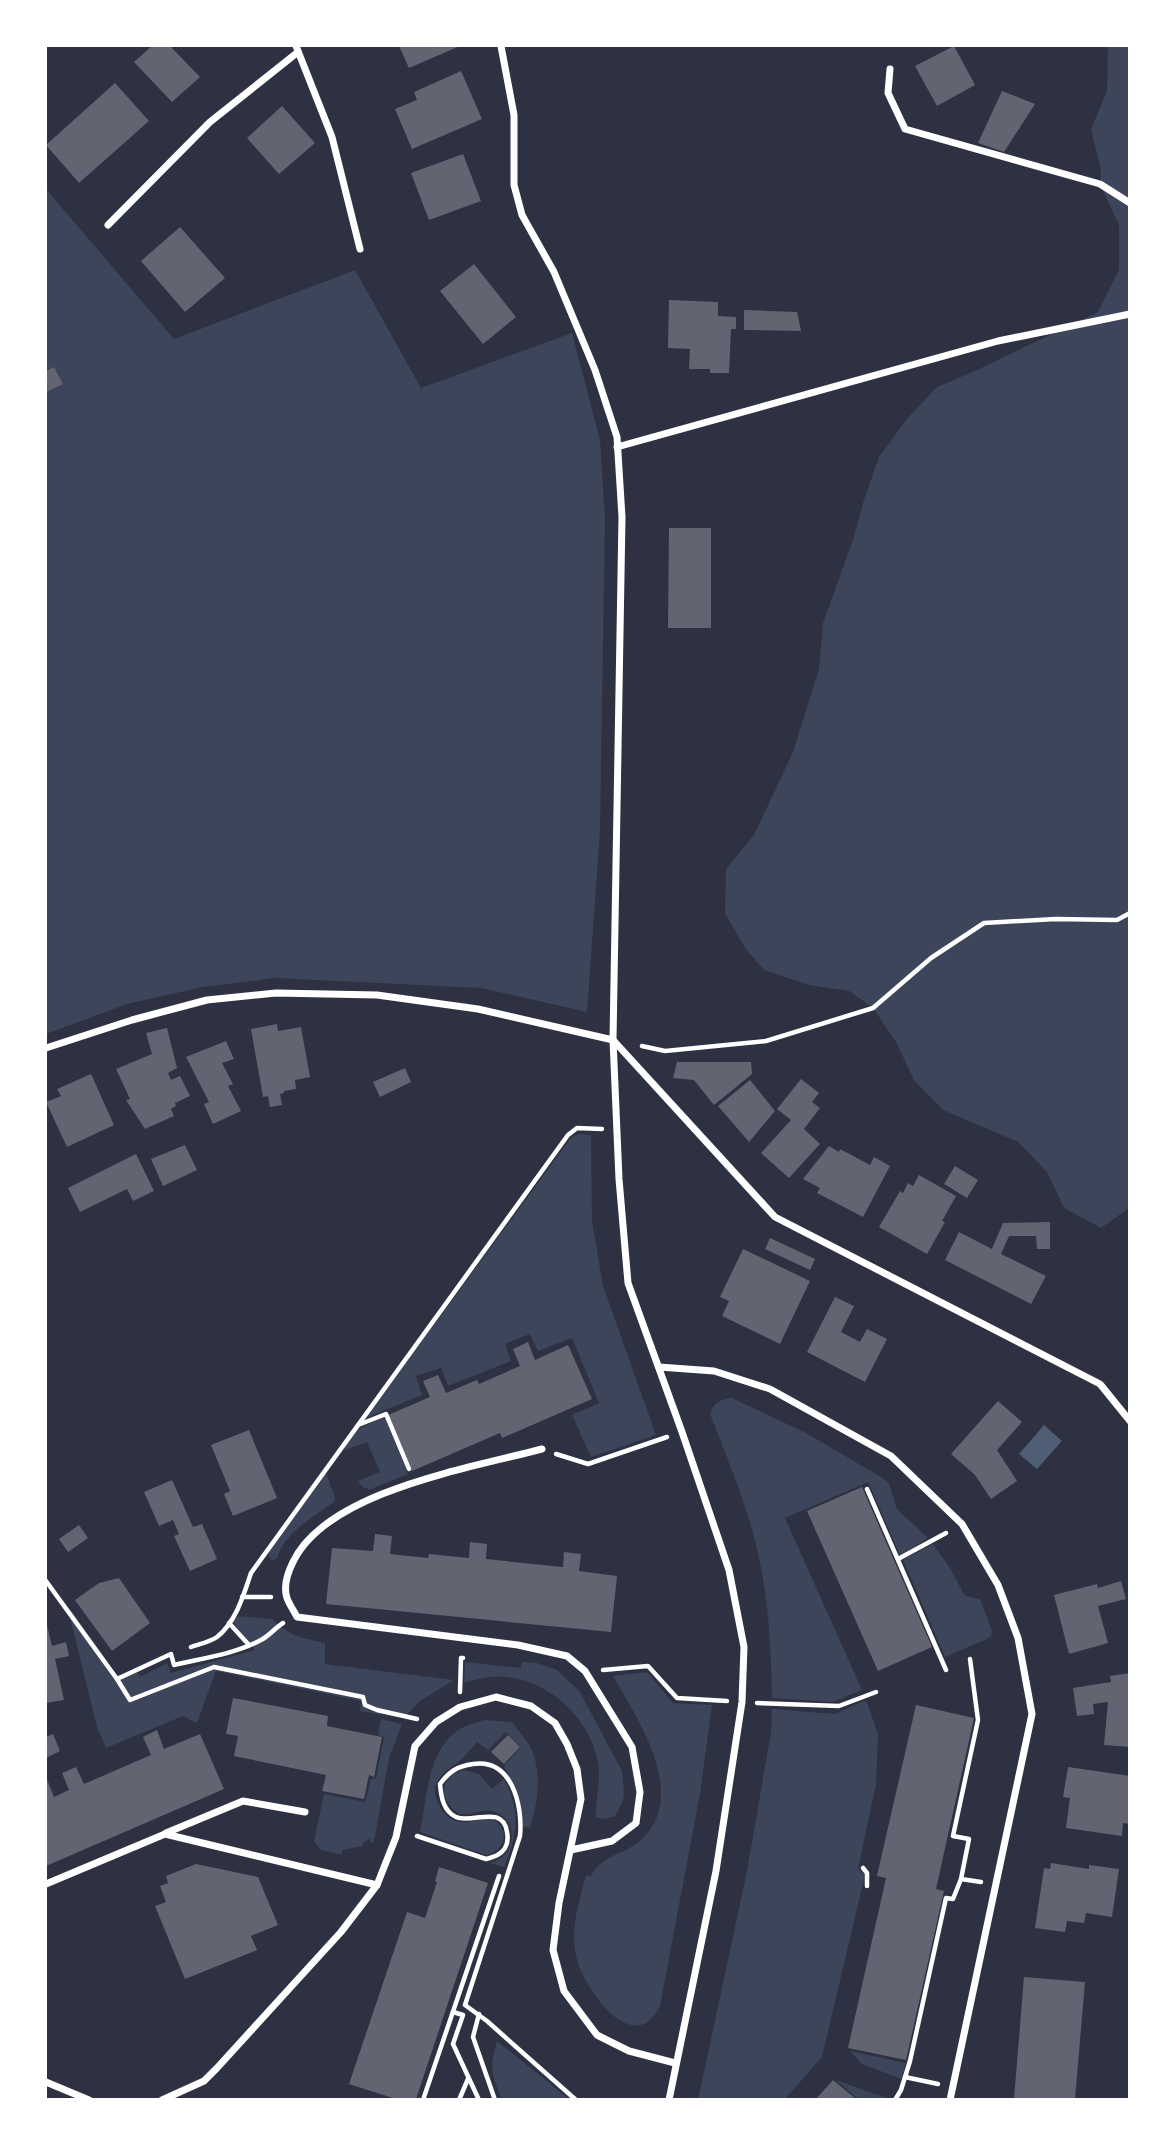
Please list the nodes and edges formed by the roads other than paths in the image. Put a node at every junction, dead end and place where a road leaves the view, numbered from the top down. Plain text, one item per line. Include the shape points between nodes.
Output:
1 (501, 46) edge
2 (297, 49) edge
3 (891, 69) dead end
4 (1129, 203) edge
5 (108, 225) dead end
6 (360, 250) dead end
7 (1129, 314) edge
8 (617, 447) junction
9 (613, 1040) junction
10 (46, 1048) edge
11 (659, 1367) junction
12 (1129, 1421) edge
13 (542, 1449) road end
14 (305, 1812) dead end
15 (165, 1834) junction
16 (571, 1850) junction
17 (46, 1884) edge
18 (377, 1885) junction
19 (675, 2063) junction
20 (46, 2082) edge
21 (89, 2099) edge
22 (162, 2099) edge
23 (669, 2099) edge
24 (950, 2099) edge

1 - 8 street via 514,115 514,185 522,215 554,272 596,370
2 - 5 street via 210,122
2 - 6 street via 332,137
3 - 4 street via 888,93 905,129 1100,184
7 - 8 street via 998,341
8 - 9 street via 622,517
9 - 10 street via 478,1009 403,998 276,993 207,1000
9 - 11 street via 628,1283
9 - 12 street via 775,1217 1100,1384
11 - 19 street via 729,1570 744,1647 742,1702 716,1871
11 - 24 street via 714,1371 770,1389 891,1456 962,1524 998,1585 1018,1638 1032,1714
13 - 16 street via 415,1482 329,1520 300,1548 287,1575 286,1597 297,1617 518,1645 567,1656 585,1671 632,1747 640,1792 636,1823 612,1841
14 - 15 street via 243,1801
15 - 17 street
15 - 18 street
16 - 18 street via 581,1799 577,1769 567,1744 555,1723 531,1706 496,1697 460,1707 436,1722 415,1745 396,1837
16 - 19 street via 553,1950 564,1991 597,2035 629,2051
18 - 22 street via 341,1932 204,2081
19 - 23 street
20 - 21 street

